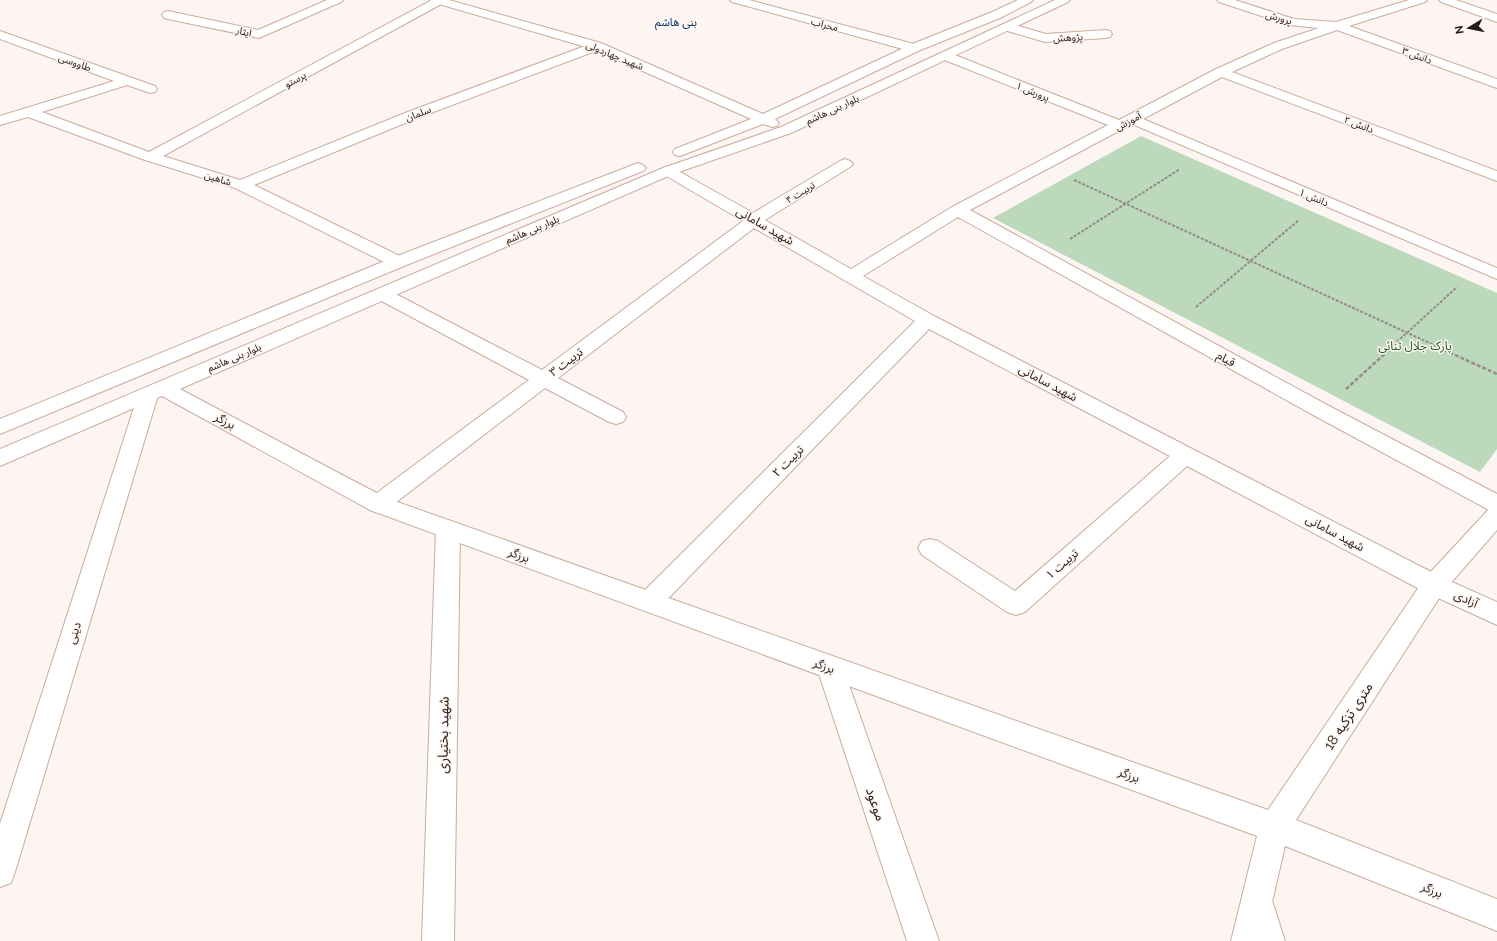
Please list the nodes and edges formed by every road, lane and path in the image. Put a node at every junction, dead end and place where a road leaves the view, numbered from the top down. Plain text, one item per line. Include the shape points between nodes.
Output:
1 (337, 0) edge
2 (439, 0) edge
3 (736, 0) edge
4 (1025, 0) edge
5 (1064, 0) edge
6 (1223, 0) edge
7 (1421, 0) edge
8 (1444, 0) edge
9 (168, 15) dead end
10 (1497, 18) edge
11 (1337, 26) junction
12 (1008, 27) junction
13 (1106, 34) dead end
14 (0, 35) edge
15 (597, 46) junction
16 (914, 48) junction
17 (946, 56) junction
18 (1221, 72) junction
19 (126, 81) junction
20 (1497, 84) edge
21 (150, 89) dead end
22 (29, 112) junction
23 (764, 119) junction
24 (0, 121) edge
25 (1126, 122) junction
26 (786, 130) junction
27 (1208, 152) junction
28 (150, 157) junction
29 (845, 164) dead end
30 (1043, 166) junction
31 (668, 171) junction
32 (1497, 176) edge
33 (241, 185) junction
34 (1322, 200) junction
35 (1126, 204) junction
36 (958, 210) junction
37 (754, 220) junction
38 (1044, 258) junction
39 (1250, 261) junction
40 (398, 262) junction
41 (1479, 266) junction
42 (1497, 274) edge
43 (851, 276) junction
44 (382, 294) junction
45 (927, 320) junction
46 (1173, 329) junction
47 (1406, 334) junction
48 (1497, 374) edge
49 (544, 379) junction
50 (156, 391) junction
51 (1322, 411) junction
52 (616, 417) dead end
53 (0, 427) edge
54 (1185, 455) junction
55 (0, 458) edge
56 (378, 504) junction
57 (1497, 504) edge
58 (1497, 515) edge
59 (448, 529) junction
60 (930, 548) dead end
61 (1434, 585) junction
62 (649, 602) junction
63 (1497, 614) edge
64 (830, 668) junction
65 (1274, 827) junction
66 (0, 872) edge
67 (1257, 899) junction
68 (1497, 915) edge
69 (438, 941) edge
70 (923, 941) edge
71 (1247, 941) edge
72 (1269, 941) edge

1 - 9 street, ایثار via 259,34
2 - 15 street, شهید چهاردولی
2 - 28 street, پرستو
3 - 16 street, محراب
4 - 16 street, بلوار بنی هاشم via 996,15
5 - 12 street, بلوار بنی هاشم
6 - 11 street, پرورش via 1293,22
7 - 11 street, آموزش
8 - 10 street
11 - 18 street, آموزش via 1278,46
11 - 20 street, دانش ۳
12 - 13 street, پژوهش via 1045,38
12 - 17 street, بلوار بنی هاشم
14 - 19 street, طاووسی
15 - 23 street, شهید چهاردولی
15 - 33 street, سلمان via 410,116
16 - 23 street, بلوار بنی هاشم
17 - 25 street, پرورش ۱
17 - 26 street, بلوار بنی هاشم
18 - 25 street, آموزش
18 - 32 street, دانش ۲
19 - 21 street, طاووسی
19 - 22 street
22 - 24 street
22 - 28 street, شاهین
23 - 26 street, شهید چهاردولی
23 - 40 street, بلوار بنی هاشم
25 - 27 street, دانش ۱
25 - 30 street, آموزش
26 - 31 street, بلوار بنی هاشم
27 - 34 street, دانش ۱
27 - 35 path
28 - 33 street, شاهین
29 - 37 street, تربیت ۴
30 - 35 path
30 - 36 street, آموزش
31 - 37 street, شهید سامانی
31 - 44 street, بلوار بنی هاشم
33 - 40 street, شاهین
34 - 39 path
34 - 41 street, دانش ۱
35 - 38 path via 1054,249
35 - 39 path
36 - 38 street, قیام
36 - 43 street, آموزش
37 - 43 street, شهید سامانی
37 - 49 street, تربیت ۳
38 - 46 street, قیام
39 - 46 path
39 - 47 path
40 - 53 street, بلوار بنی هاشم
41 - 42 street, دانش ۱
41 - 47 path
43 - 45 street, شهید سامانی
44 - 49 street
44 - 50 street, بلوار بنی هاشم
45 - 54 street, شهید سامانی
45 - 62 street, تربیت ۲
46 - 51 street, قیام
47 - 48 path
47 - 51 path
49 - 52 street
49 - 56 street, تربیت ۳
50 - 55 street, بلوار بنی هاشم
50 - 56 street, برزگر
50 - 66 street, دینی
51 - 57 street, قیام
54 - 60 street, تربیت ۱ via 1016,605
54 - 61 street, شهید سامانی
56 - 59 street, برزگر
58 - 61 street, 18 متری تزکیه
59 - 62 street, برزگر
59 - 69 street, شهید بختیاری
61 - 63 street, آزادی
61 - 65 street, 18 متری تزکیه
62 - 64 street, برزگر
64 - 65 street, برزگر
64 - 70 street, موعود
65 - 67 street, 18 متری تزکیه
65 - 68 street, برزگر
67 - 71 street, 18 متری تزکیه
67 - 72 street

